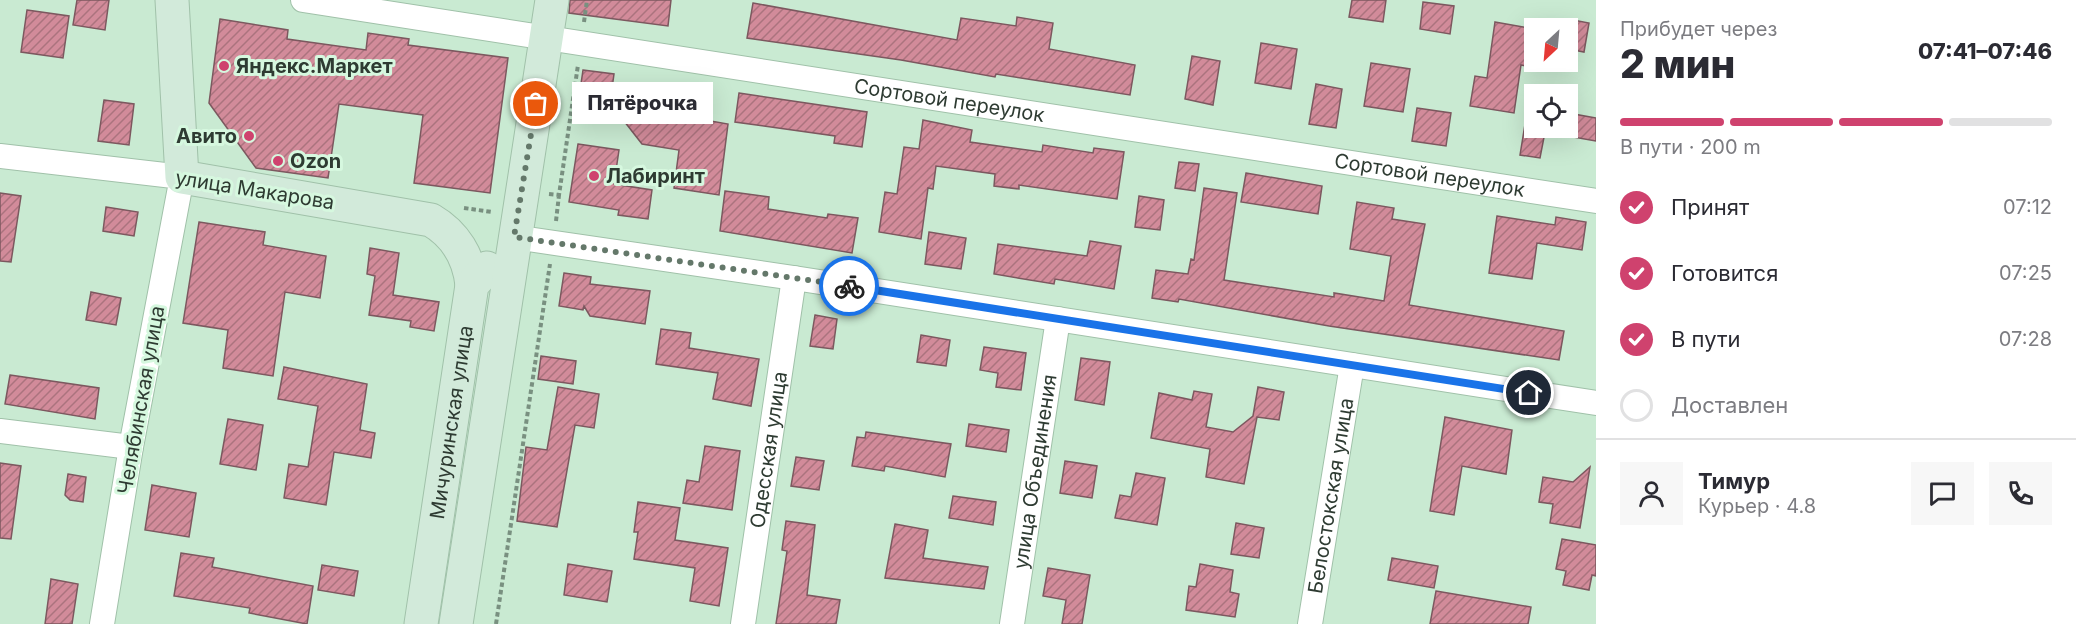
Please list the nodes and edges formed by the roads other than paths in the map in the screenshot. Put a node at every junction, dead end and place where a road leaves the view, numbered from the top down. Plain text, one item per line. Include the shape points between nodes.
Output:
1 (172, 0) edge
2 (303, 0) edge
3 (552, 0) edge
4 (546, 39) junction
5 (0, 156) edge
6 (182, 177) junction
7 (1596, 201) edge
8 (514, 237) junction
9 (794, 278) junction
10 (472, 285) junction
11 (1058, 319) junction
12 (1352, 365) junction
13 (1596, 403) edge
14 (0, 431) edge
15 (131, 447) junction
16 (102, 624) edge
17 (421, 624) edge
18 (456, 624) edge
19 (743, 624) edge
20 (1012, 624) edge
21 (1310, 624) edge

1 - 6 main road
2 - 4 street, Сортовой переулок
3 - 4 main road, Мичуринская улица
4 - 7 street, Сортовой переулок
4 - 8 main road, Мичуринская улица
5 - 6 street, улица Макарова
6 - 10 main road, улица Макарова via 431,220 459,246 470,267
6 - 15 street, Челябинская улица
8 - 9 street
8 - 10 main road
8 - 18 main road, Мичуринская улица
9 - 11 street
9 - 19 street, Одесская улица
10 - 17 main road, Мичуринская улица
11 - 12 street
11 - 20 street, улица Объединения
12 - 13 street
12 - 21 street, Белостокская улица
14 - 15 street
15 - 16 street, Челябинская улица

